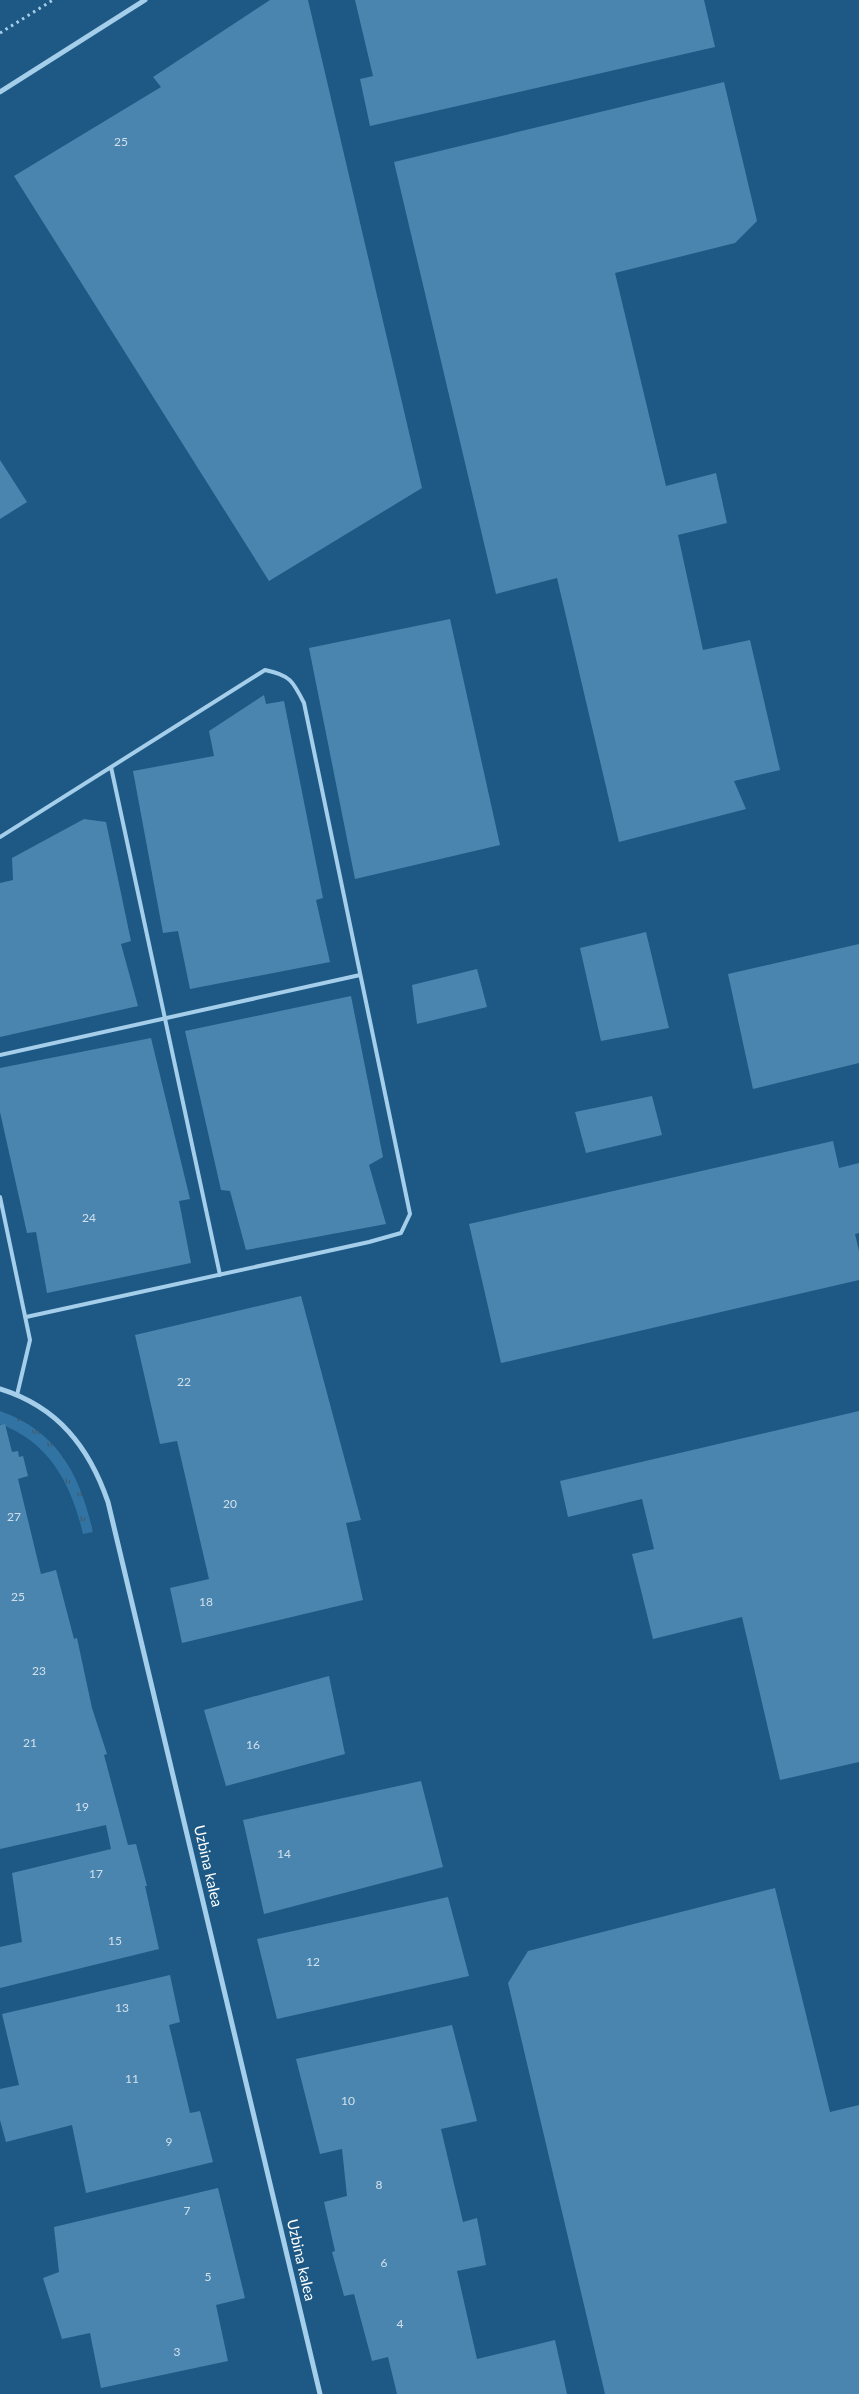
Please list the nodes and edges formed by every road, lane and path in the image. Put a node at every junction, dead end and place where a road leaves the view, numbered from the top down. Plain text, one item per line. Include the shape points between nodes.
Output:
1 (53, 0) edge
2 (145, 0) edge
3 (0, 33) edge
4 (0, 92) edge
5 (111, 767) junction
6 (0, 837) edge
7 (360, 975) junction
8 (165, 1018) junction
9 (0, 1055) edge
10 (0, 1197) edge
11 (220, 1275) junction
12 (26, 1317) junction
13 (0, 1390) edge
14 (18, 1395) junction
15 (320, 2394) edge

1 - 3 path
2 - 4 street
5 - 6 lane
5 - 7 lane via 265,670 283,674 295,684 304,703
5 - 8 lane
7 - 8 lane
7 - 11 lane via 410,1214 401,1233
8 - 9 lane
8 - 11 lane
10 - 12 lane
11 - 12 lane
12 - 14 lane via 30,1340
13 - 14 street, Uzbina kalea
14 - 15 street, Uzbina kalea via 41,1407 77,1441 90,1458 108,1502

